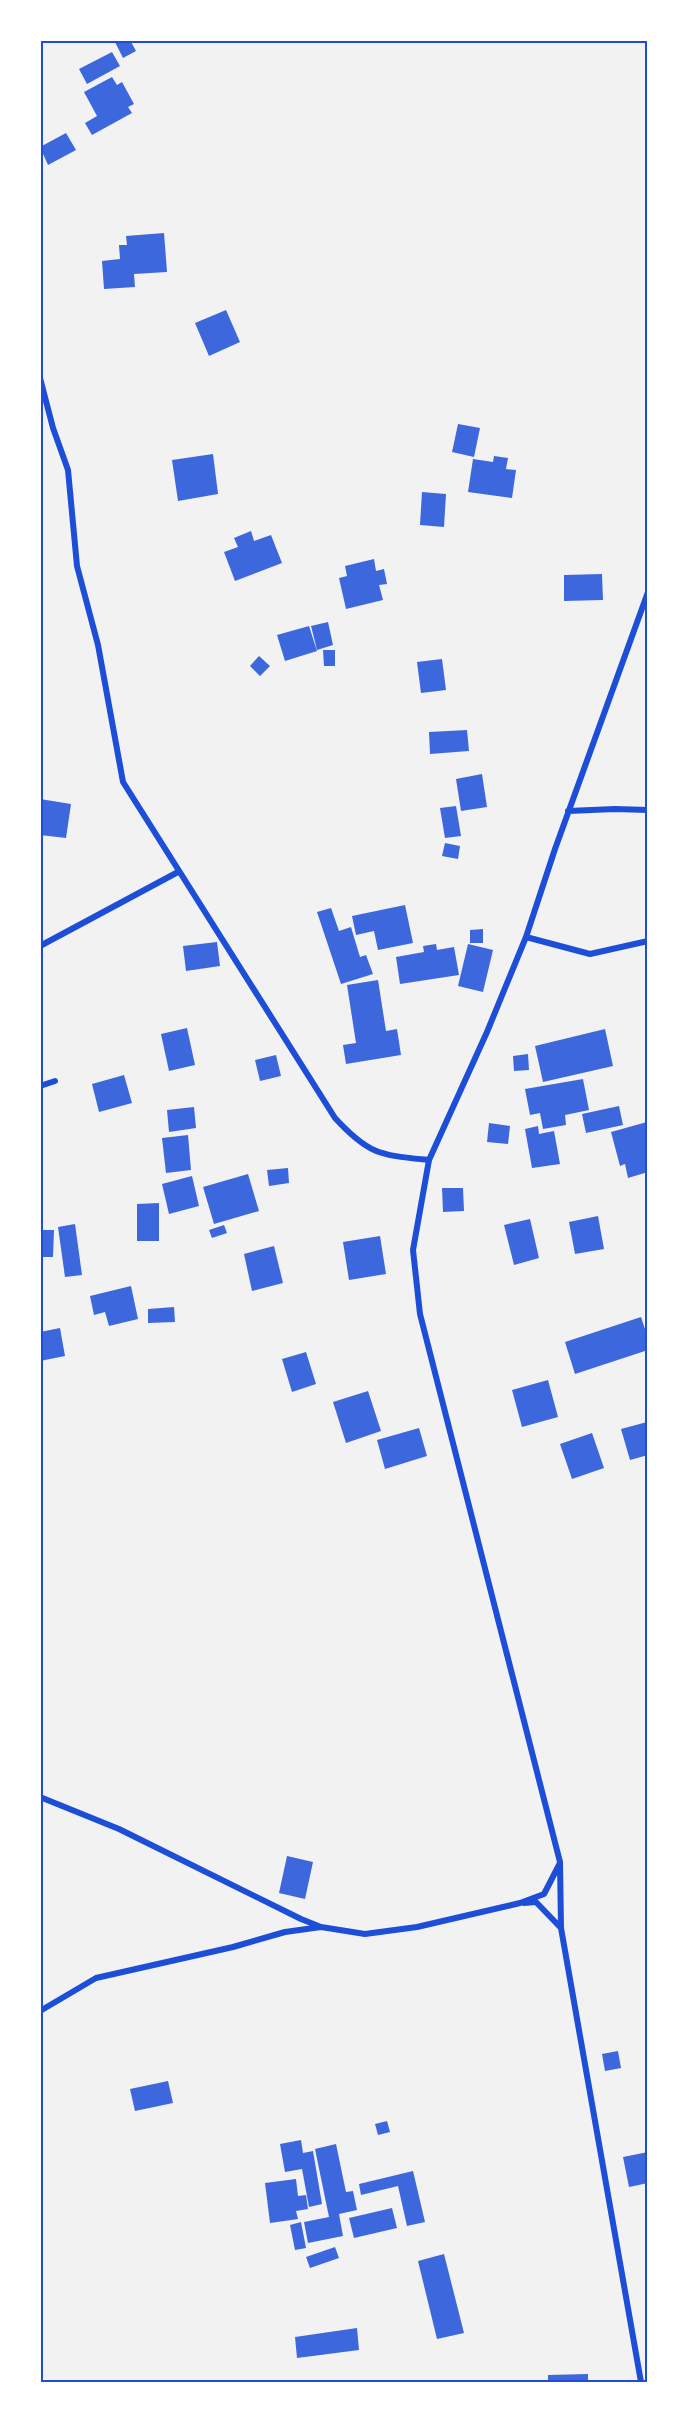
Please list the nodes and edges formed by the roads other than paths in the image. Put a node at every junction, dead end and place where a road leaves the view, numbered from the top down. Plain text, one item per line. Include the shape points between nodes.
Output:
1 (40, 378) edge
2 (648, 592) edge
3 (648, 810) edge
4 (568, 811) junction
5 (178, 872) junction
6 (526, 937) junction
7 (648, 941) edge
8 (40, 946) edge
9 (55, 1082) dead end
10 (40, 1086) edge
11 (429, 1160) junction
12 (40, 1797) edge
13 (560, 1862) junction
14 (520, 1903) junction
15 (321, 1927) junction
16 (561, 1928) junction
17 (40, 2011) edge
18 (641, 2382) edge

1 - 5 street via 52,428 68,470 77,566 98,645 123,782
2 - 4 street
3 - 4 street
4 - 6 street
5 - 8 street
5 - 11 street via 335,1118 356,1141 384,1155
6 - 7 street via 590,954
6 - 11 street
9 - 10 street
11 - 13 street via 413,1250 420,1314
12 - 15 street via 119,1829
13 - 14 street via 544,1894
13 - 16 street
14 - 15 street via 417,1927 365,1934
14 - 16 street via 536,1902
15 - 17 street via 285,1932 96,1978
16 - 18 street

